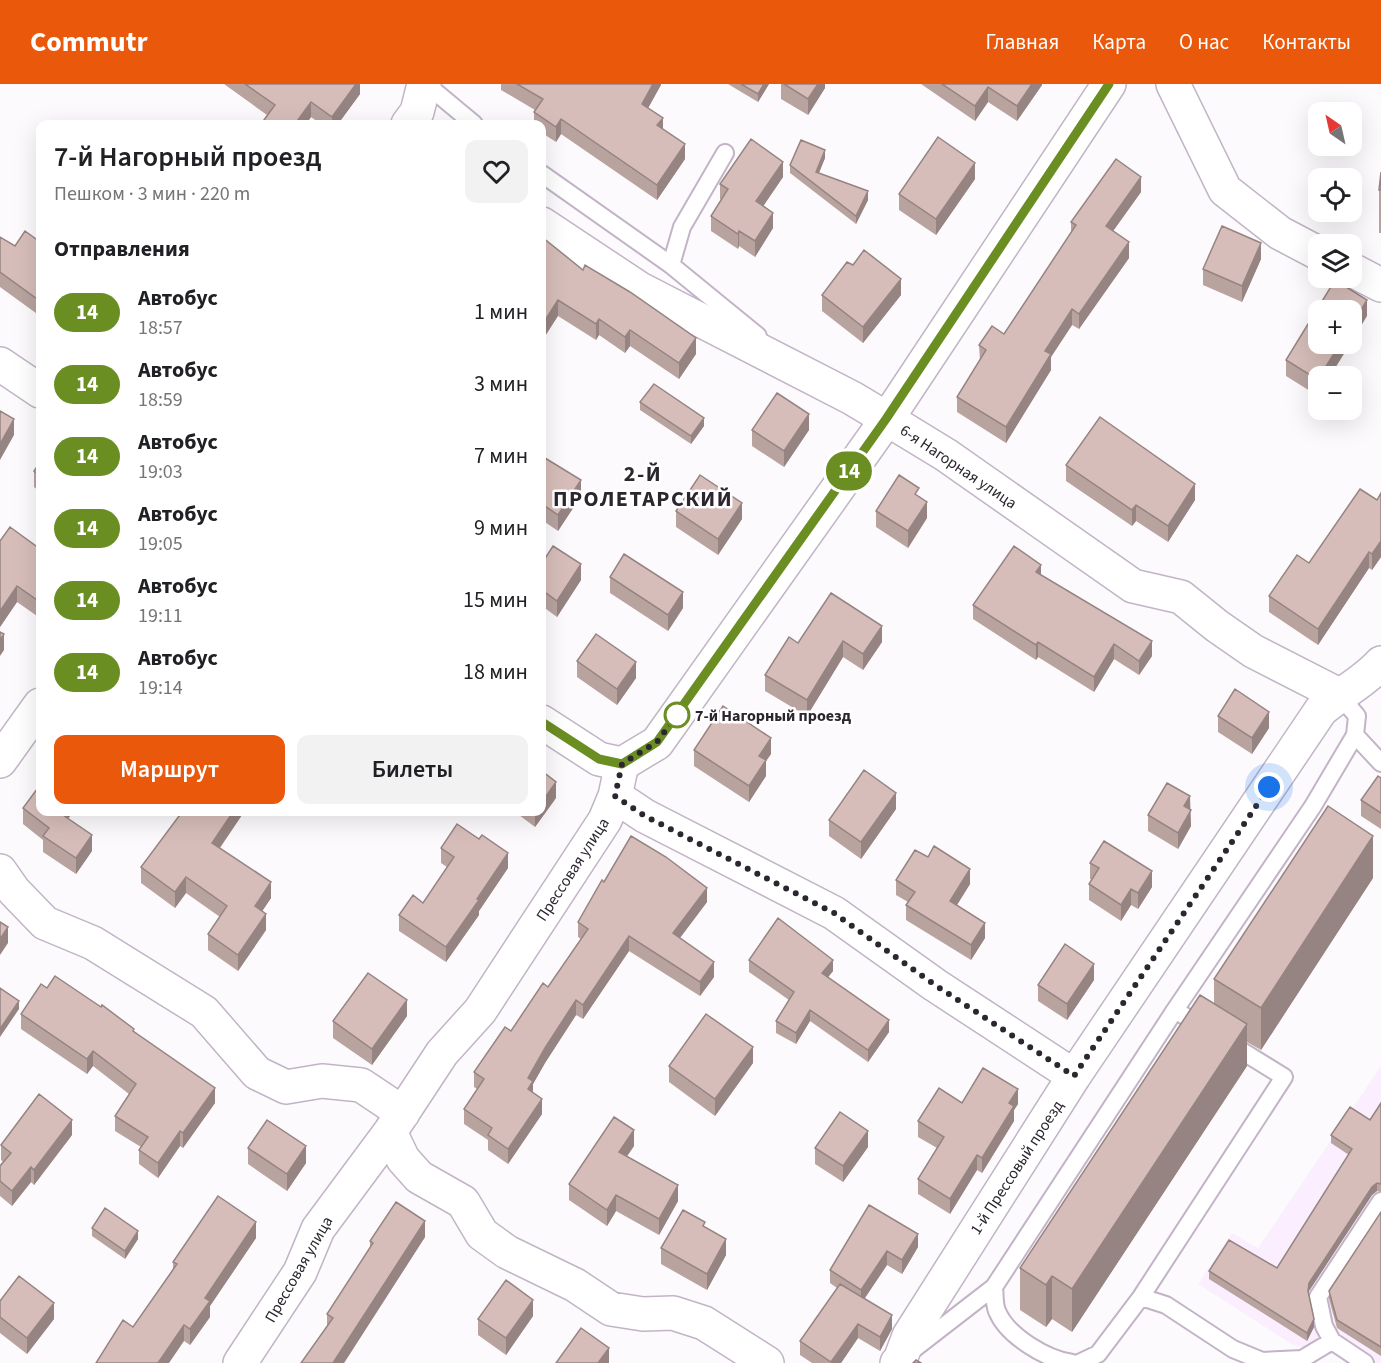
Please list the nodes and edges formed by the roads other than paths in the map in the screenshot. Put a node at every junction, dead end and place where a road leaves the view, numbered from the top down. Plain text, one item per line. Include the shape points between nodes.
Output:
1 (1109, 84) edge
2 (1173, 84) edge
3 (420, 106) edge
4 (462, 120) edge
5 (725, 153) dead end
6 (546, 177) edge
7 (546, 227) edge
8 (1308, 248) edge
9 (671, 265) junction
10 (1362, 275) edge
11 (1381, 285) edge
12 (767, 356) junction
13 (0, 364) edge
14 (36, 388) edge
15 (886, 419) junction
16 (1381, 663) edge
17 (1339, 695) junction
18 (36, 711) edge
19 (546, 725) edge
20 (1355, 735) junction
21 (0, 761) edge
22 (1381, 763) edge
23 (622, 764) junction
24 (615, 796) junction
25 (0, 871) edge
26 (1175, 1010) junction
27 (1074, 1076) junction
28 (396, 1122) junction
29 (1381, 1201) edge
30 (994, 1287) junction
31 (1141, 1297) junction
32 (1332, 1341) junction
33 (898, 1361) edge
34 (240, 1363) edge
35 (767, 1363) edge
36 (1072, 1363) edge
37 (1080, 1363) edge
38 (1365, 1363) edge

1 - 15 street
2 - 8 street via 1225,190 1280,233
3 - 4 lane
5 - 9 lane via 682,227
6 - 9 lane
7 - 12 street, 6-я Нагорная улица via 640,289
9 - 12 lane via 760,338
10 - 11 street
12 - 15 street, 6-я Нагорная улица
13 - 14 street
15 - 17 street, 6-я Нагорная улица via 1133,586 1181,597 1253,651
15 - 23 street via 657,742
16 - 17 street, 1-й Прессовый проезд via 1370,676
17 - 20 lane via 1357,716
17 - 27 street, 1-й Прессовый проезд via 1321,710
18 - 21 street
19 - 23 street via 599,759
20 - 22 lane
20 - 26 lane via 1313,806
23 - 24 street, Прессовая улица
24 - 27 street via 645,816 834,913
24 - 28 street, Прессовая улица via 605,820 480,1011 442,1053
25 - 28 street via 45,923 93,943 204,1012 257,1073 286,1087 321,1081 360,1085
26 - 30 lane
26 - 31 lane via 1284,1077
27 - 33 street, 1-й Прессовый проезд via 909,1336
28 - 34 street, Прессовая улица via 318,1229 300,1272
28 - 35 street via 403,1159 419,1177 463,1202 482,1234 507,1252 574,1285 611,1309 673,1313 704,1323
29 - 32 lane via 1318,1297 1324,1326
30 - 33 lane
30 - 36 lane via 997,1310 1010,1332 1057,1360
31 - 32 lane via 1166,1305 1233,1349 1262,1361 1302,1359
31 - 37 lane via 1098,1354
32 - 38 lane

